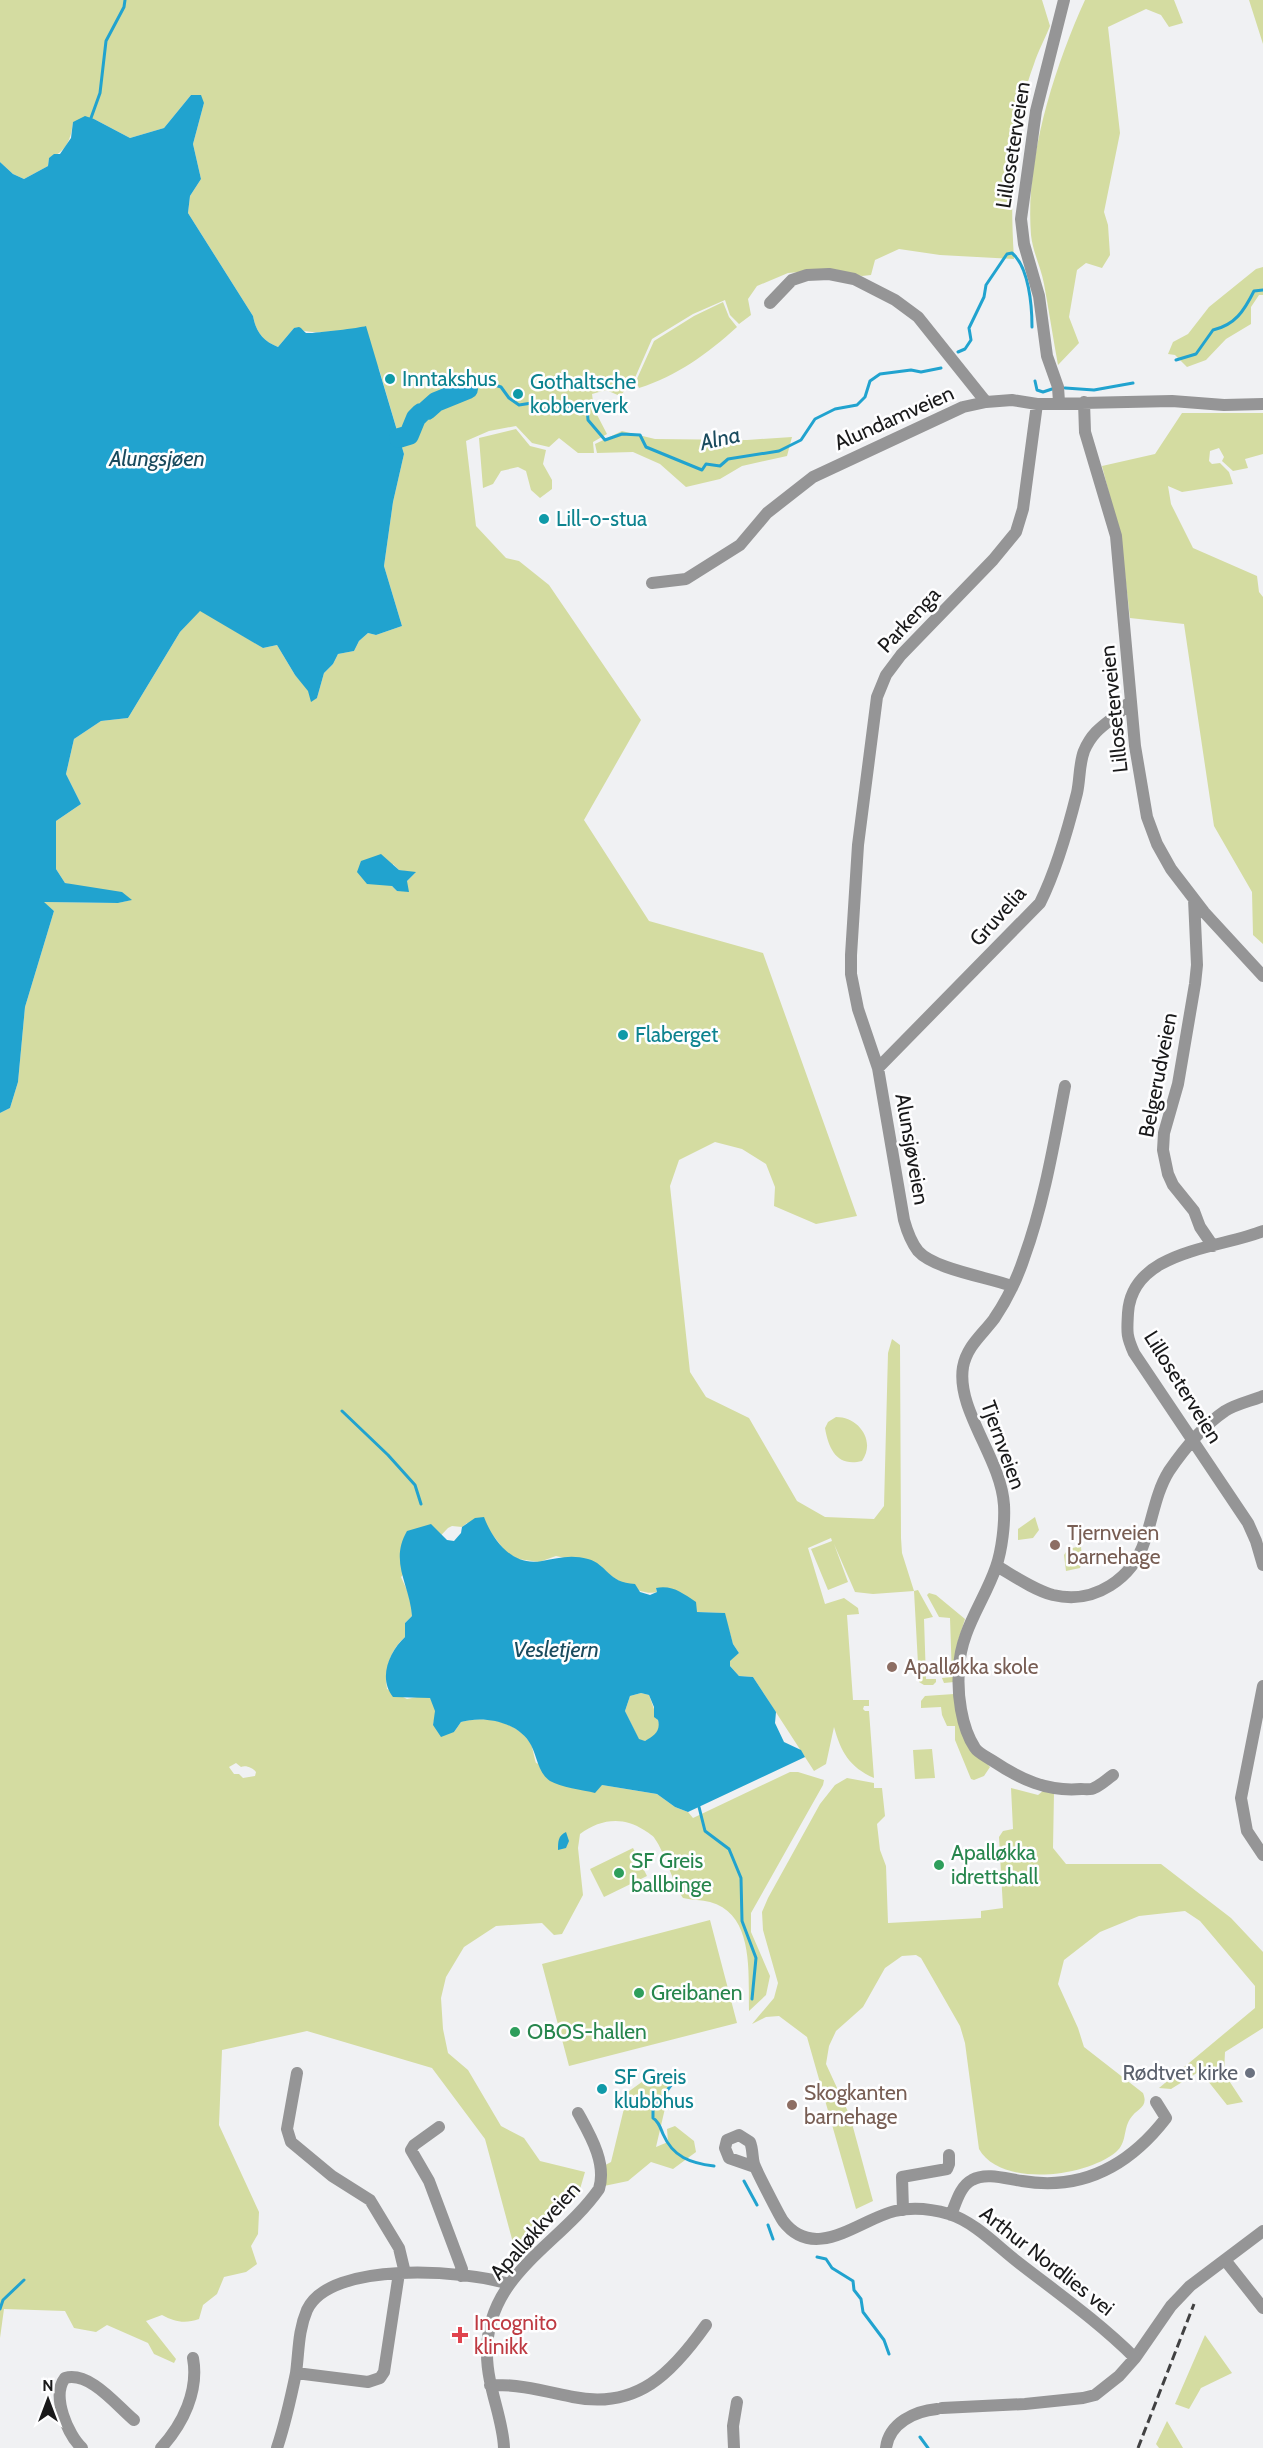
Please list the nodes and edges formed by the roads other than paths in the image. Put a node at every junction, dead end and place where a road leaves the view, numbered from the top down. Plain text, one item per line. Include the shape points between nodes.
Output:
1 (1064, 0) edge
2 (770, 303) dead end
3 (986, 402) junction
4 (1059, 402) junction
5 (1084, 402) junction
6 (1037, 404) junction
7 (1263, 404) edge
8 (652, 583) dead end
9 (1130, 700) junction
10 (1194, 898) junction
11 (851, 955) joint
12 (1263, 976) edge
13 (878, 1068) junction
14 (1065, 1086) dead end
15 (1263, 1231) edge
16 (1213, 1246) junction
17 (1012, 1286) junction
18 (1263, 1396) edge
19 (1194, 1439) junction
20 (1263, 1565) edge
21 (997, 1566) junction
22 (1263, 1686) edge
23 (1113, 1775) dead end
24 (1263, 1856) edge
25 (297, 2073) dead end
26 (1156, 2102) dead end
27 (578, 2113) dead end
28 (438, 2127) dead end
29 (949, 2155) dead end
30 (755, 2167) dead end
31 (903, 2210) junction
32 (951, 2215) junction
33 (1263, 2231) edge
34 (1225, 2260) junction
35 (402, 2273) junction
36 (461, 2276) junction
37 (508, 2284) junction
38 (1263, 2308) edge
39 (706, 2325) dead end
40 (193, 2358) dead end
41 (1135, 2358) junction
42 (296, 2373) junction
43 (490, 2385) junction
44 (737, 2402) dead end
45 (134, 2420) dead end
46 (82, 2448) edge
47 (161, 2448) edge
48 (277, 2448) edge
49 (504, 2448) edge
50 (734, 2448) edge
51 (886, 2448) edge

1 - 4 street, Lilloseterveien via 1036,111 1021,219
2 - 3 street via 792,280 807,274 854,279 918,317
3 - 6 street, Alundamveien via 1012,400
3 - 8 street, Alundamveien via 963,407 813,477 767,513 740,545 716,561 686,579
4 - 5 street, Alundamveien
4 - 6 street, Alundamveien
5 - 7 street, Alundamveien
5 - 9 street, Lilloseterveien via 1085,432 1116,536
6 - 11 street, Parkenga via 1023,509 1016,532 901,655 886,675 877,697 858,845
9 - 10 street, Lilloseterveien via 1147,817 1171,869
9 - 13 street, Gruvelia via 1096,730 1083,754 1070,822 1040,903
10 - 12 street, Lilloseterveien
10 - 16 street, Belgerudveien via 1195,984 1163,1150 1173,1185 1194,1211
11 - 13 street, Alunsjøveien via 858,1009
13 - 17 street, Alunsjøveien via 904,1220 916,1248 933,1262
14 - 17 street, Tjernveien via 1033,1228
15 - 16 street, Lilloseterveien
16 - 19 street, Lilloseterveien via 1173,1257 1152,1268 1139,1280 1128,1306 1126,1336 1134,1353
17 - 21 street, Tjernveien via 993,1320 972,1344 962,1377 967,1402 993,1461 1003,1497
18 - 19 street via 1226,1411
19 - 20 street, Lilloseterveien via 1248,1523
19 - 21 street via 1159,1492 1137,1560 1127,1574 1108,1588 1076,1597 1053,1595
21 - 23 street, Tjernveien via 968,1629 958,1669 961,1707 975,1749 1015,1776 1054,1789 1094,1789
22 - 24 street via 1241,1798 1247,1832
25 - 35 street via 287,2129 291,2142 332,2176 370,2200 399,2248
26 - 32 street via 1166,2118 1142,2146 1117,2165 1058,2184 976,2178 966,2184
27 - 37 street, Apalløkkveien via 602,2172 599,2189
28 - 36 street via 411,2150 436,2201
29 - 31 street via 947,2169 902,2177
30 - 31 street, Arthur Nordlies vei via 784,2221 805,2235 820,2239 836,2237
31 - 32 street, Arthur Nordlies vei
32 - 41 street, Arthur Nordlies vei via 1080,2310
33 - 34 street
34 - 38 street
34 - 41 street via 1181,2295
35 - 36 street
35 - 42 street via 354,2278 323,2292 308,2307 300,2328
35 - 42 street via 380,2378 368,2382
36 - 37 street
37 - 43 street, Apalløkkveien via 494,2311 488,2335
39 - 43 street via 661,2378 616,2398 588,2399 520,2385
40 - 47 street via 195,2374 188,2404
41 - 51 street via 1119,2376 1090,2397 921,2411 893,2432
42 - 48 street
43 - 49 street, Apalløkkveien
44 - 50 street
45 - 46 street via 92,2384 76,2377 65,2378 60,2390 64,2418 71,2436

